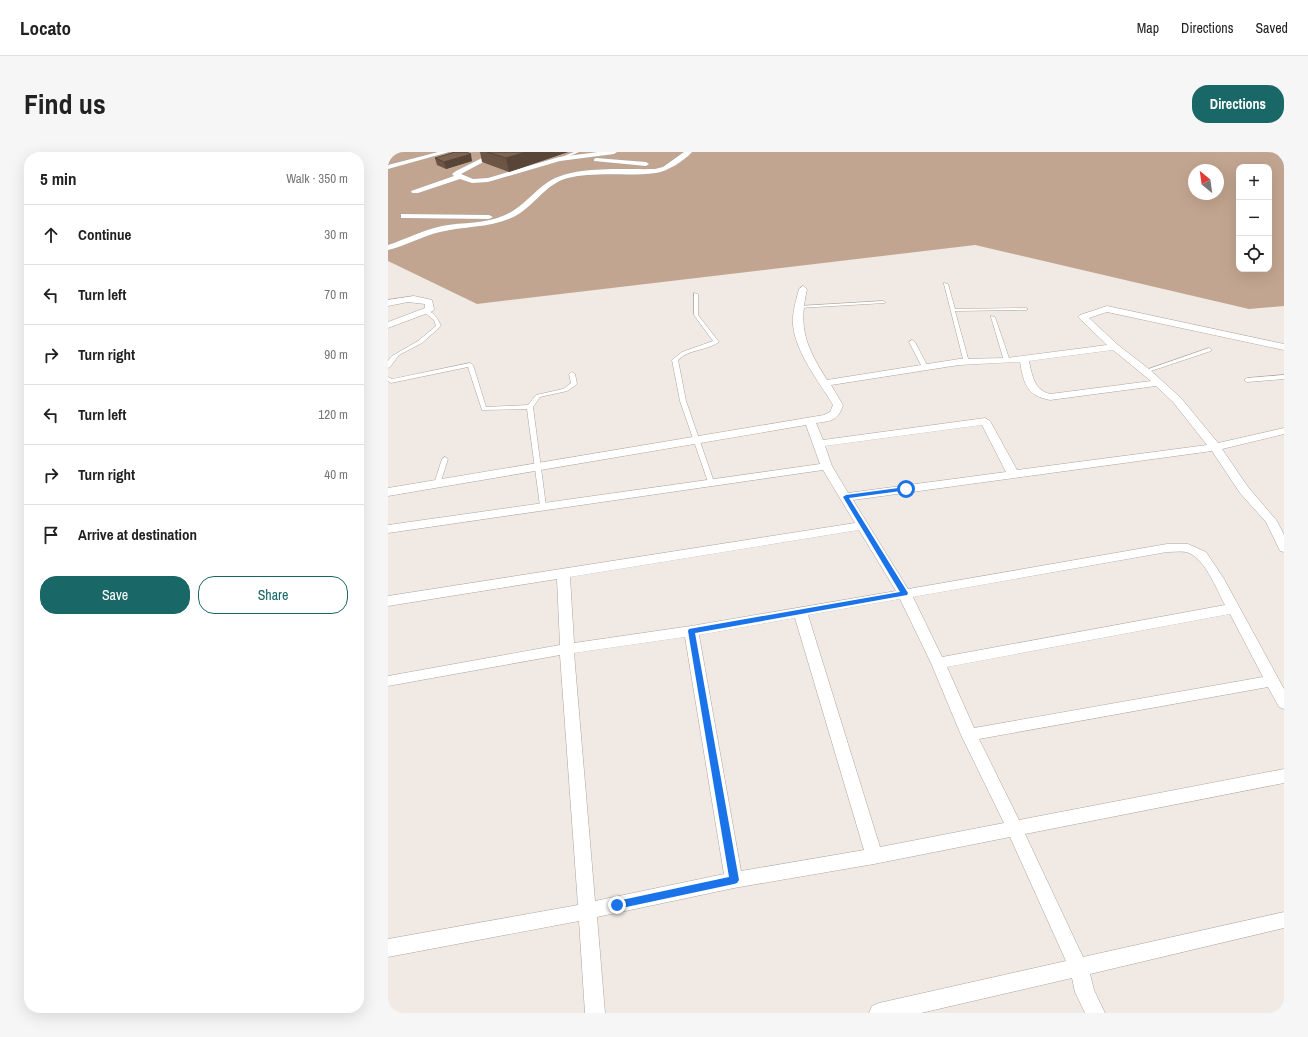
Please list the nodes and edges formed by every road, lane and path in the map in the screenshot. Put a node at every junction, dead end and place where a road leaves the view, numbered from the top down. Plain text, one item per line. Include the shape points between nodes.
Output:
1 (446, 152) edge
2 (499, 152) edge
3 (506, 152) edge
4 (577, 152) edge
5 (614, 152) edge
6 (689, 152) edge
7 (492, 156) junction
8 (559, 159) junction
9 (667, 166) junction
10 (388, 167) edge
11 (461, 176) junction
12 (415, 191) dead end
13 (404, 216) dead end
14 (509, 217) junction
15 (388, 248) edge
16 (946, 284) dead end
17 (803, 289) dead end
18 (696, 294) dead end
19 (883, 302) dead end
20 (388, 303) edge
21 (799, 307) junction
22 (1026, 309) dead end
23 (426, 310) junction
24 (953, 310) junction
25 (993, 317) dead end
26 (388, 325) edge
27 (912, 342) dead end
28 (1115, 346) junction
29 (1284, 347) edge
30 (1209, 350) dead end
31 (1024, 360) junction
32 (966, 362) junction
33 (1007, 362) junction
34 (388, 366) edge
35 (925, 367) junction
36 (1146, 371) junction
37 (572, 374) dead end
38 (1284, 377) edge
39 (388, 379) edge
40 (1248, 380) dead end
41 (1158, 382) junction
42 (825, 383) junction
43 (530, 406) junction
44 (810, 422) junction
45 (1284, 431) edge
46 (697, 440) junction
47 (819, 444) junction
48 (1215, 447) junction
49 (445, 458) dead end
50 (538, 466) junction
51 (826, 466) junction
52 (1013, 474) junction
53 (711, 482) junction
54 (437, 484) junction
55 (388, 492) edge
56 (846, 497) junction
57 (543, 506) junction
58 (1271, 521) junction
59 (1284, 521) edge
60 (862, 526) junction
61 (388, 529) edge
62 (1284, 548) edge
63 (563, 574) junction
64 (904, 593) junction
65 (388, 601) edge
66 (1232, 608) junction
67 (800, 612) junction
68 (691, 631) junction
69 (567, 649) junction
70 (938, 663) junction
71 (388, 681) edge
72 (1271, 681) junction
73 (1284, 703) edge
74 (969, 735) junction
75 (1284, 776) edge
76 (1015, 829) junction
77 (874, 856) junction
78 (734, 880) junction
79 (588, 911) junction
80 (1284, 920) edge
81 (388, 948) edge
82 (1079, 968) junction
83 (595, 1013) edge
84 (879, 1013) edge
85 (1095, 1013) edge

1 - 10 street
2 - 7 street
3 - 7 lane
4 - 8 lane
5 - 8 street
6 - 9 street
7 - 11 street via 457,172 456,174
8 - 9 street
8 - 11 street via 488,180 472,181
9 - 14 street via 656,171 562,178
11 - 12 street
13 - 14 street
14 - 15 street via 488,223 432,231
16 - 24 lane
17 - 21 street
18 - 46 lane via 696,315 716,342 710,346 681,353 675,360 683,401
19 - 21 lane
20 - 23 street via 403,299 421,299 429,302 430,309
21 - 42 street via 798,326 805,348
22 - 24 lane
23 - 26 street
23 - 34 lane via 436,319 439,326 416,345 397,353
24 - 32 lane
25 - 33 lane
27 - 35 lane
28 - 29 street via 1083,317 1107,309
28 - 31 street
28 - 36 street
30 - 36 lane
31 - 33 street
31 - 41 street via 1032,389 1042,396
32 - 33 street
32 - 35 street
35 - 42 street
36 - 41 street
37 - 43 lane via 574,384 565,390 538,396
38 - 40 lane
39 - 43 lane via 391,381 470,365 484,409
41 - 48 street via 1177,400
42 - 44 street via 838,405 835,414
43 - 50 lane
44 - 46 street
44 - 47 street
45 - 48 street
46 - 50 street
46 - 53 lane
47 - 51 street
47 - 52 street via 985,421
48 - 52 street
48 - 58 street via 1244,490
49 - 54 lane
50 - 54 street
50 - 57 lane
51 - 53 street
51 - 56 street
52 - 56 street
53 - 57 street
54 - 55 street
56 - 60 street
57 - 61 street
58 - 59 street
58 - 62 street
60 - 63 street
60 - 64 street
63 - 65 street
63 - 69 street
64 - 66 street via 1167,548 1188,548 1202,555 1218,579
64 - 67 street
64 - 70 street
66 - 70 street
66 - 72 street
67 - 68 street
67 - 77 street
68 - 69 street
68 - 78 street
69 - 71 street
69 - 79 street
70 - 74 street
72 - 73 street
72 - 74 street
74 - 76 street
75 - 76 street
76 - 77 street
76 - 82 street
77 - 78 street
78 - 79 street
79 - 81 street
79 - 83 street
80 - 82 street
82 - 84 street
82 - 85 street via 1085,992

